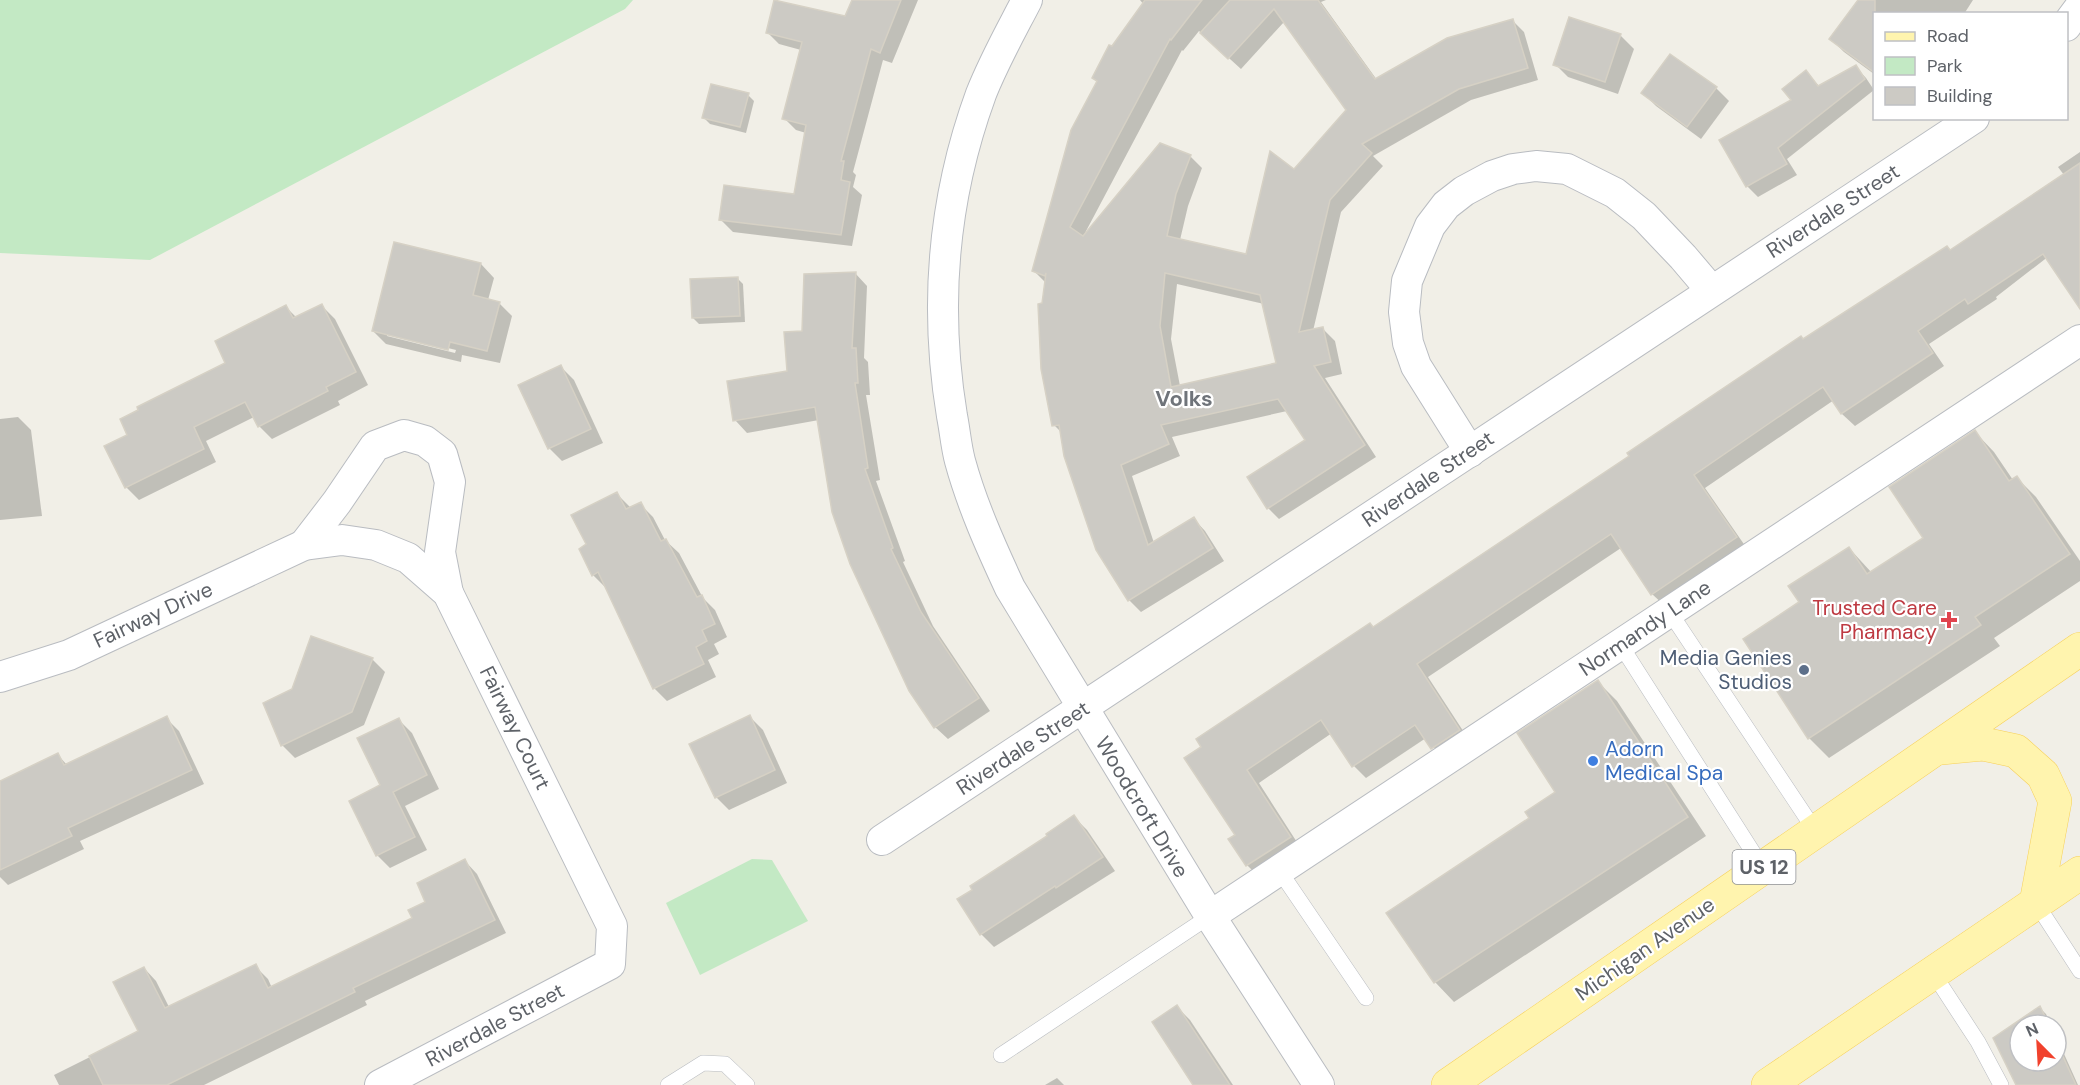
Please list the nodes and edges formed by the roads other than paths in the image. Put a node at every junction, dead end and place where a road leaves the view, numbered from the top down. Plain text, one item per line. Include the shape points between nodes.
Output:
1 (1027, 0) edge
2 (2080, 7) edge
3 (2068, 25) edge
4 (1971, 120) edge
5 (1711, 290) junction
6 (2080, 340) edge
7 (1470, 452) junction
8 (356, 542) joint
9 (304, 545) junction
10 (448, 593) junction
11 (1670, 611) junction
12 (1620, 644) junction
13 (2080, 649) edge
14 (0, 677) edge
15 (1082, 709) junction
16 (1938, 748) junction
17 (1816, 832) junction
18 (882, 840) dead end
19 (1763, 868) junction
20 (1279, 870) junction
21 (2080, 873) edge
22 (2036, 903) junction
23 (1210, 916) junction
24 (610, 964) joint
25 (2080, 971) edge
26 (1933, 973) junction
27 (1366, 998) dead end
28 (1001, 1055) dead end
29 (380, 1085) edge
30 (668, 1085) edge
31 (747, 1085) edge
32 (1319, 1085) edge
33 (1448, 1085) edge
34 (1768, 1085) edge
35 (2001, 1085) edge

1 - 15 street, Woodcroft Drive via 981,94 960,161 943,271 942,335 946,383 970,495 1010,588
2 - 3 street
4 - 5 street, Riverdale Street
5 - 7 street, Riverdale Street
5 - 7 street via 1644,216 1615,193 1567,169 1513,169 1464,191 1430,226 1407,281 1404,312 1416,366
6 - 11 street, Normandy Lane
7 - 15 street, Riverdale Street
8 - 9 street, Fairway Drive
8 - 10 street, Fairway Court via 376,545 408,558
9 - 10 street, Fairway Drive via 375,446 404,435 425,441 442,454 450,482 440,552
9 - 14 street, Fairway Drive via 69,655
10 - 24 street, Fairway Court via 612,926
11 - 12 street, Normandy Lane
11 - 17 lane
12 - 19 lane
12 - 20 street, Normandy Lane
13 - 16 main road, Michigan Avenue / US 12
15 - 18 street, Riverdale Street
15 - 23 street, Woodcroft Drive
16 - 17 main road, Michigan Avenue / US 12
16 - 22 main road via 1983,744 2016,751 2043,775 2055,801
17 - 19 main road, Michigan Avenue / US 12
19 - 33 main road, Michigan Avenue / US 12
20 - 23 street, Normandy Lane
20 - 27 lane
21 - 22 main road
22 - 25 lane
22 - 26 main road
23 - 28 lane
23 - 32 street, Woodcroft Drive
24 - 29 street, Riverdale Street
26 - 34 main road
26 - 35 lane
30 - 31 lane via 703,1063 725,1064

